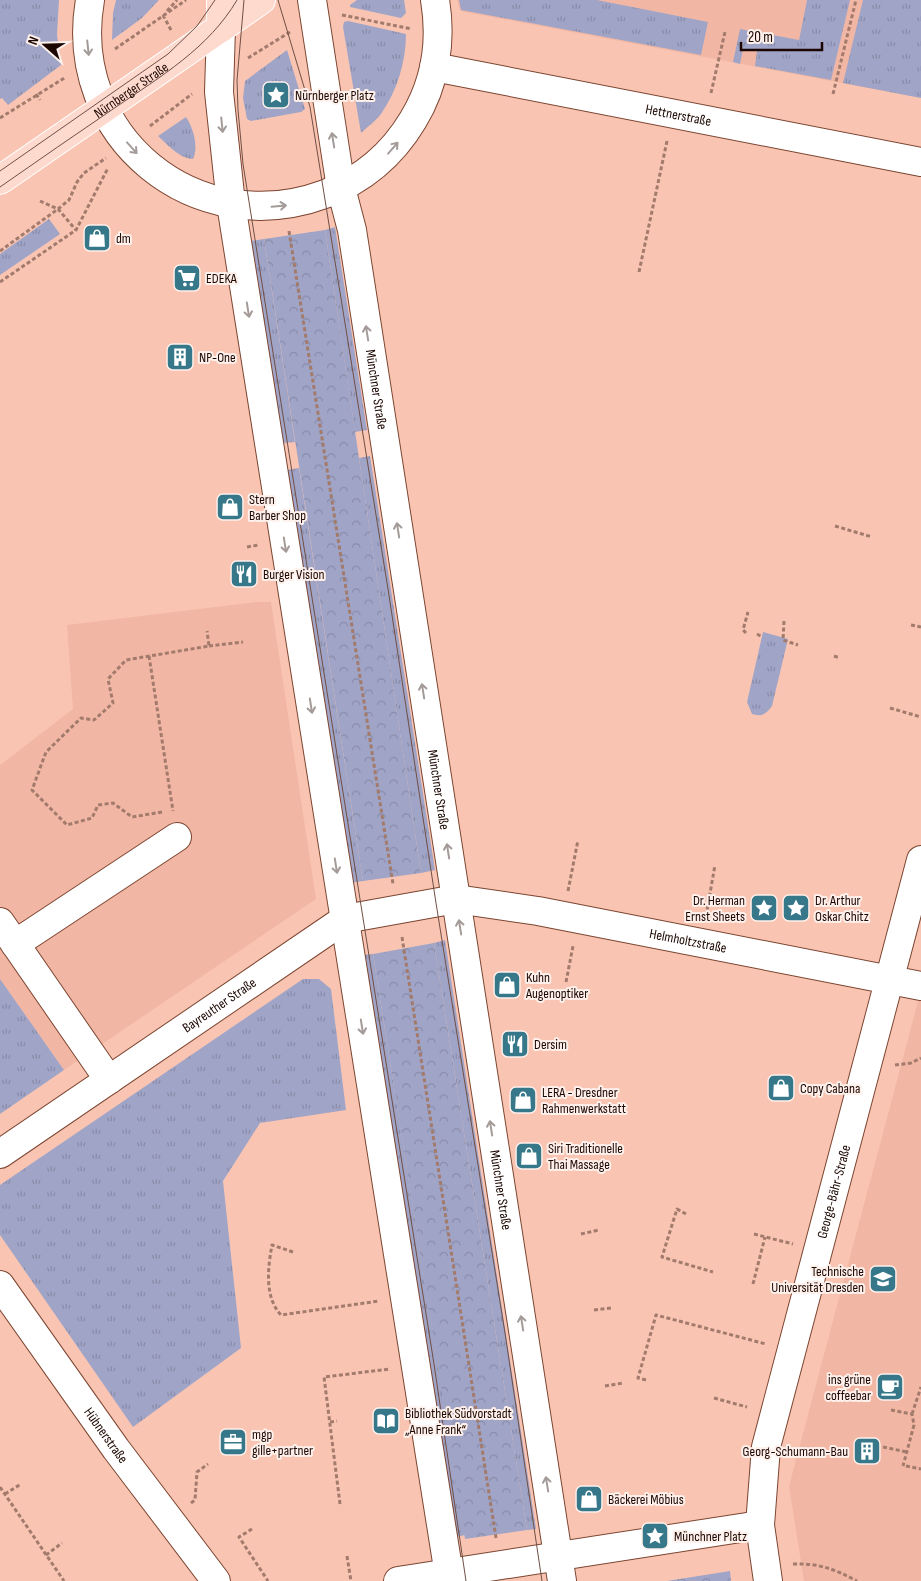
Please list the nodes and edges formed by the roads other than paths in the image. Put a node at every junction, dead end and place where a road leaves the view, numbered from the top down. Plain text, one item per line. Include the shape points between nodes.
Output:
1 (90, 0) edge
2 (221, 0) edge
3 (261, 0) edge
4 (312, 0) edge
5 (435, 0) edge
6 (221, 28) junction
7 (434, 67) junction
8 (105, 108) junction
9 (921, 162) edge
10 (0, 180) edge
11 (341, 188) junction
12 (230, 204) junction
13 (175, 826) road end
14 (921, 860) edge
15 (456, 900) junction
16 (344, 919) junction
17 (0, 922) edge
18 (15, 944) junction
19 (889, 980) junction
20 (921, 986) edge
21 (109, 1080) junction
22 (0, 1154) edge
23 (0, 1285) edge
24 (760, 1525) junction
25 (560, 1569) edge
26 (767, 1573) edge
27 (449, 1577) edge
28 (216, 1581) edge
29 (398, 1581) edge

1 -> 8 street via 88,53 93,79
2 - 6 main road
3 - 6 main road, Nürnberger Straße
11 -> 4 street, Münchner Straße
5 - 7 street via 438,27
6 - 8 main road, Nürnberger Straße
6 -> 12 street via 219,92
7 - 9 street, Hettnerstraße
11 -> 7 street via 375,165 405,133 429,88
8 - 10 main road, Nürnberger Straße
8 -> 12 street via 127,143 146,163 174,183 203,197
12 -> 11 street via 284,206
15 -> 11 street, Münchner Straße via 352,230
12 -> 16 street
13 - 18 street
14 - 19 street, George-Bähr-Straße
15 - 16 street, Bayreuther Straße
15 - 19 street, Helmholtzstraße via 571,918
25 -> 15 street, Münchner Straße
16 - 21 street, Bayreuther Straße
16 -> 27 street
17 - 18 street
18 - 21 street
19 - 20 street, Helmholtzstraße
19 - 24 street, George-Bähr-Straße via 766,1447
21 - 22 street, Bayreuther Straße
23 - 28 street, Hübnerstraße via 116,1449
24 - 25 street
24 - 26 street
25 - 27 street via 500,1565
27 - 29 street

